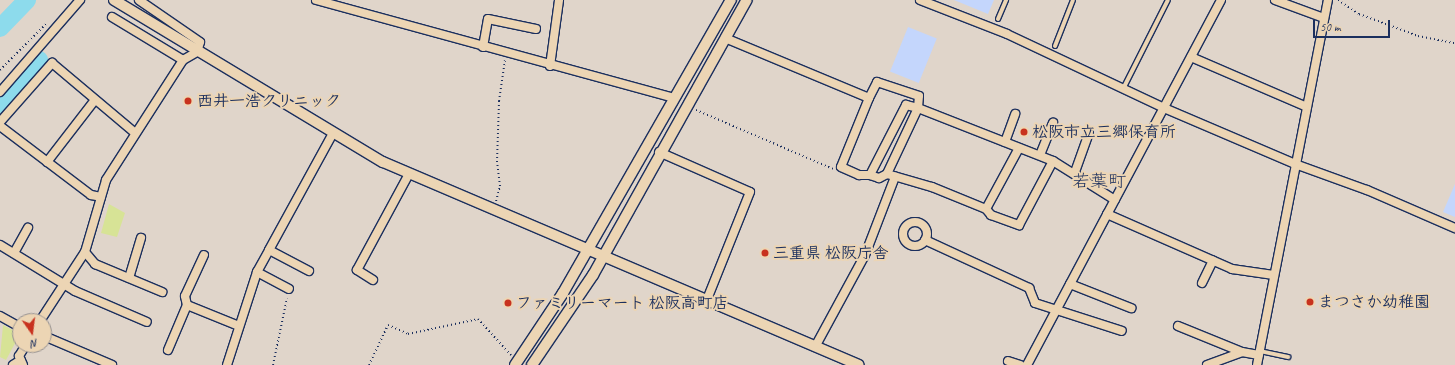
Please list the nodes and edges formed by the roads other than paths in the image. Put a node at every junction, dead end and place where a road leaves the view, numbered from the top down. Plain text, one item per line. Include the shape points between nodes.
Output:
1 (80, 0) edge
2 (114, 0) edge
3 (139, 0) edge
4 (316, 0) edge
5 (559, 0) edge
6 (731, 0) edge
7 (747, 0) edge
8 (920, 0) edge
9 (1006, 0) edge
10 (1073, 0) edge
11 (1168, 0) edge
12 (1221, 0) edge
13 (1275, 0) edge
14 (1328, 0) edge
15 (934, 2) edge
16 (112, 17) dead end
17 (1324, 18) junction
18 (998, 19) dead end
19 (536, 29) dead end
20 (725, 38) junction
21 (1055, 46) dead end
22 (483, 47) junction
23 (197, 52) junction
24 (1191, 57) junction
25 (184, 60) junction
26 (550, 66) junction
27 (1124, 87) junction
28 (0, 92) edge
29 (674, 98) junction
30 (869, 98) junction
31 (95, 100) junction
32 (1307, 107) junction
33 (918, 108) junction
34 (1164, 108) junction
35 (1016, 114) dead end
36 (0, 122) edge
37 (1053, 122) dead end
38 (0, 126) edge
39 (134, 132) junction
40 (333, 133) junction
41 (1089, 133) dead end
42 (1005, 142) junction
43 (1019, 148) junction
44 (659, 152) junction
45 (1040, 155) junction
46 (1053, 161) junction
47 (47, 162) junction
48 (1295, 164) junction
49 (1075, 172) junction
50 (409, 174) junction
51 (891, 175) junction
52 (870, 176) junction
53 (101, 197) junction
54 (1115, 200) junction
55 (986, 209) junction
56 (1107, 214) junction
57 (28, 228) dead end
58 (1455, 228) edge
59 (141, 238) dead end
60 (925, 240) dead end
61 (0, 245) edge
62 (587, 249) junction
63 (269, 250) junction
64 (85, 252) junction
65 (14, 253) junction
66 (204, 255) dead end
67 (602, 256) junction
68 (1213, 260) junction
69 (309, 271) dead end
70 (258, 272) junction
71 (1274, 275) junction
72 (129, 278) junction
73 (374, 280) dead end
74 (1202, 283) dead end
75 (1070, 284) junction
76 (66, 285) junction
77 (289, 289) road end
78 (162, 292) dead end
79 (706, 302) junction
80 (187, 305) junction
81 (1131, 308) dead end
82 (1054, 311) junction
83 (46, 313) edge
84 (0, 316) edge
85 (147, 322) dead end
86 (12, 323) edge
87 (239, 326) junction
88 (1178, 326) dead end
89 (1122, 331) dead end
90 (52, 339) edge
91 (815, 347) junction
92 (168, 350) dead end
93 (1242, 352) junction
94 (1259, 353) junction
95 (1288, 357) dead end
96 (1008, 361) dead end
97 (22, 362) edge
98 (516, 363) edge
99 (13, 365) edge
100 (112, 365) edge
101 (227, 365) edge
102 (532, 365) edge
103 (859, 365) edge
104 (1020, 365) edge
105 (1027, 365) edge
106 (1207, 365) edge
107 (1257, 365) edge

1 - 28 street via 58,21
2 - 23 street
3 - 23 street via 200,42
4 - 22 street
5 - 26 street
6 - 29 street
7 - 20 street
8 - 15 street
9 - 18 lane
10 - 21 lane
11 - 27 lane
12 - 24 street
13 - 17 street
14 - 17 street
15 - 27 street
16 - 25 street
17 - 32 street
19 - 22 street via 488,19
20 - 30 street
20 - 44 street
22 - 26 street
23 - 25 street
23 - 40 street
24 - 32 street
24 - 34 street
25 - 39 street
26 - 29 street
27 - 34 street
29 - 62 street
30 - 33 street via 877,82 919,96
30 - 52 street via 841,167
31 - 36 street via 52,63
31 - 39 street
31 - 47 street
32 - 48 street
33 - 42 street
33 - 51 street
33 - 52 street via 906,105
34 - 48 street
34 - 54 street
35 - 42 street
37 - 45 street
38 - 47 street
39 - 53 street via 106,180
40 - 50 street
40 - 63 street
41 - 49 street
42 - 43 street
43 - 45 street
43 - 55 street
44 - 67 street
44 - 79 street via 750,192
45 - 46 street
46 - 49 street
46 - 55 street via 1019,225 990,215
47 - 53 street via 91,195
48 - 58 street via 1367,190
48 - 71 street
49 - 54 street via 1084,182
50 - 62 street
50 - 73 street via 357,270
51 - 52 street via 879,178
51 - 55 street via 932,187
51 - 91 street via 865,255
53 - 64 street
54 - 56 street
56 - 68 street
56 - 75 street
57 - 65 street
59 - 72 street
60 - 82 street via 1029,288 1035,303
61 - 65 street
62 - 67 street
62 - 98 street
63 - 69 street
63 - 70 street
64 - 72 street via 95,264
64 - 76 street
65 - 76 street
66 - 80 street via 185,296
67 - 79 street
67 - 102 street
68 - 71 street via 1232,269
68 - 74 street
70 - 77 street
70 - 87 street
71 - 94 street
72 - 78 street
75 - 81 street
75 - 82 street
76 - 83 street
76 - 85 street
79 - 91 street
80 - 87 street
80 - 92 street
82 - 89 street
82 - 105 street
84 - 86 street
87 - 101 street
88 - 93 street
90 - 100 street
91 - 103 street
93 - 94 street
93 - 106 street
94 - 95 lane
94 - 107 street
96 - 104 street
97 - 99 street

